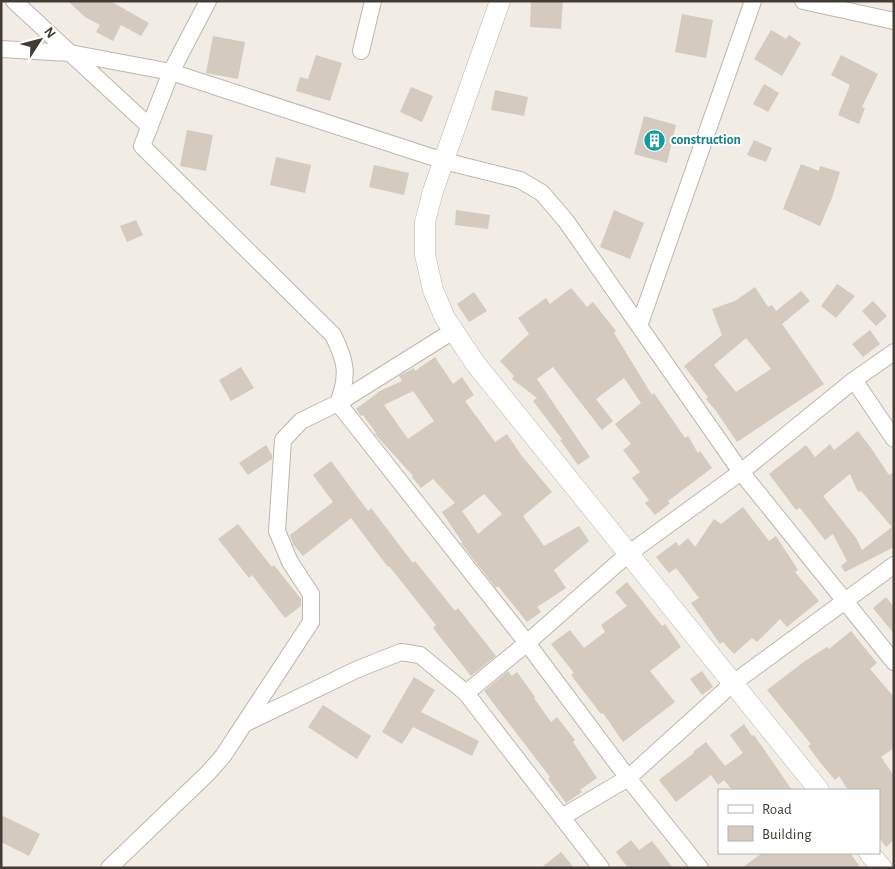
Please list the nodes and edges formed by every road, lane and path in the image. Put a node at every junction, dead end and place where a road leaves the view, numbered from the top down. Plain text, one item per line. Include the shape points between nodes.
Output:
1 (14, 1) edge
2 (208, 1) edge
3 (372, 1) edge
4 (500, 1) edge
5 (753, 1) edge
6 (803, 1) edge
7 (894, 21) edge
8 (1, 49) edge
9 (360, 51) dead end
10 (70, 54) junction
11 (171, 72) junction
12 (150, 127) junction
13 (444, 162) junction
14 (639, 326) junction
15 (453, 331) junction
16 (894, 352) edge
17 (854, 380) junction
18 (338, 403) junction
19 (894, 439) edge
20 (741, 472) junction
21 (628, 554) junction
22 (894, 565) edge
23 (845, 602) junction
24 (527, 643) junction
25 (894, 662) edge
26 (732, 684) junction
27 (466, 693) junction
28 (244, 724) junction
29 (628, 778) junction
30 (818, 789) edge
31 (562, 817) junction
32 (871, 854) edge
33 (109, 868) edge
34 (601, 868) edge
35 (700, 868) edge
36 (882, 868) edge

1 - 10 street
2 - 11 street
3 - 9 street
4 - 13 street
5 - 14 street
6 - 7 street
8 - 10 street
10 - 11 street
10 - 12 street
11 - 12 street
11 - 13 street
12 - 18 street via 142,146 333,335 343,355 345,386
13 - 14 street via 520,180 542,193 566,220
13 - 15 street via 425,222 425,255 433,290
14 - 20 street
15 - 18 street
15 - 21 street
16 - 17 street
17 - 19 street
17 - 20 street
18 - 24 street
18 - 28 street via 301,421 283,440 277,531 290,562 310,594 311,622
20 - 21 street
20 - 23 street
21 - 24 street
21 - 26 street
22 - 23 street
23 - 25 street
23 - 26 street
24 - 27 street
24 - 29 street
26 - 29 street
26 - 30 street
27 - 28 street via 420,655 401,652
27 - 31 street
28 - 33 street via 208,773
29 - 31 street
29 - 35 street
31 - 34 street
32 - 36 street

